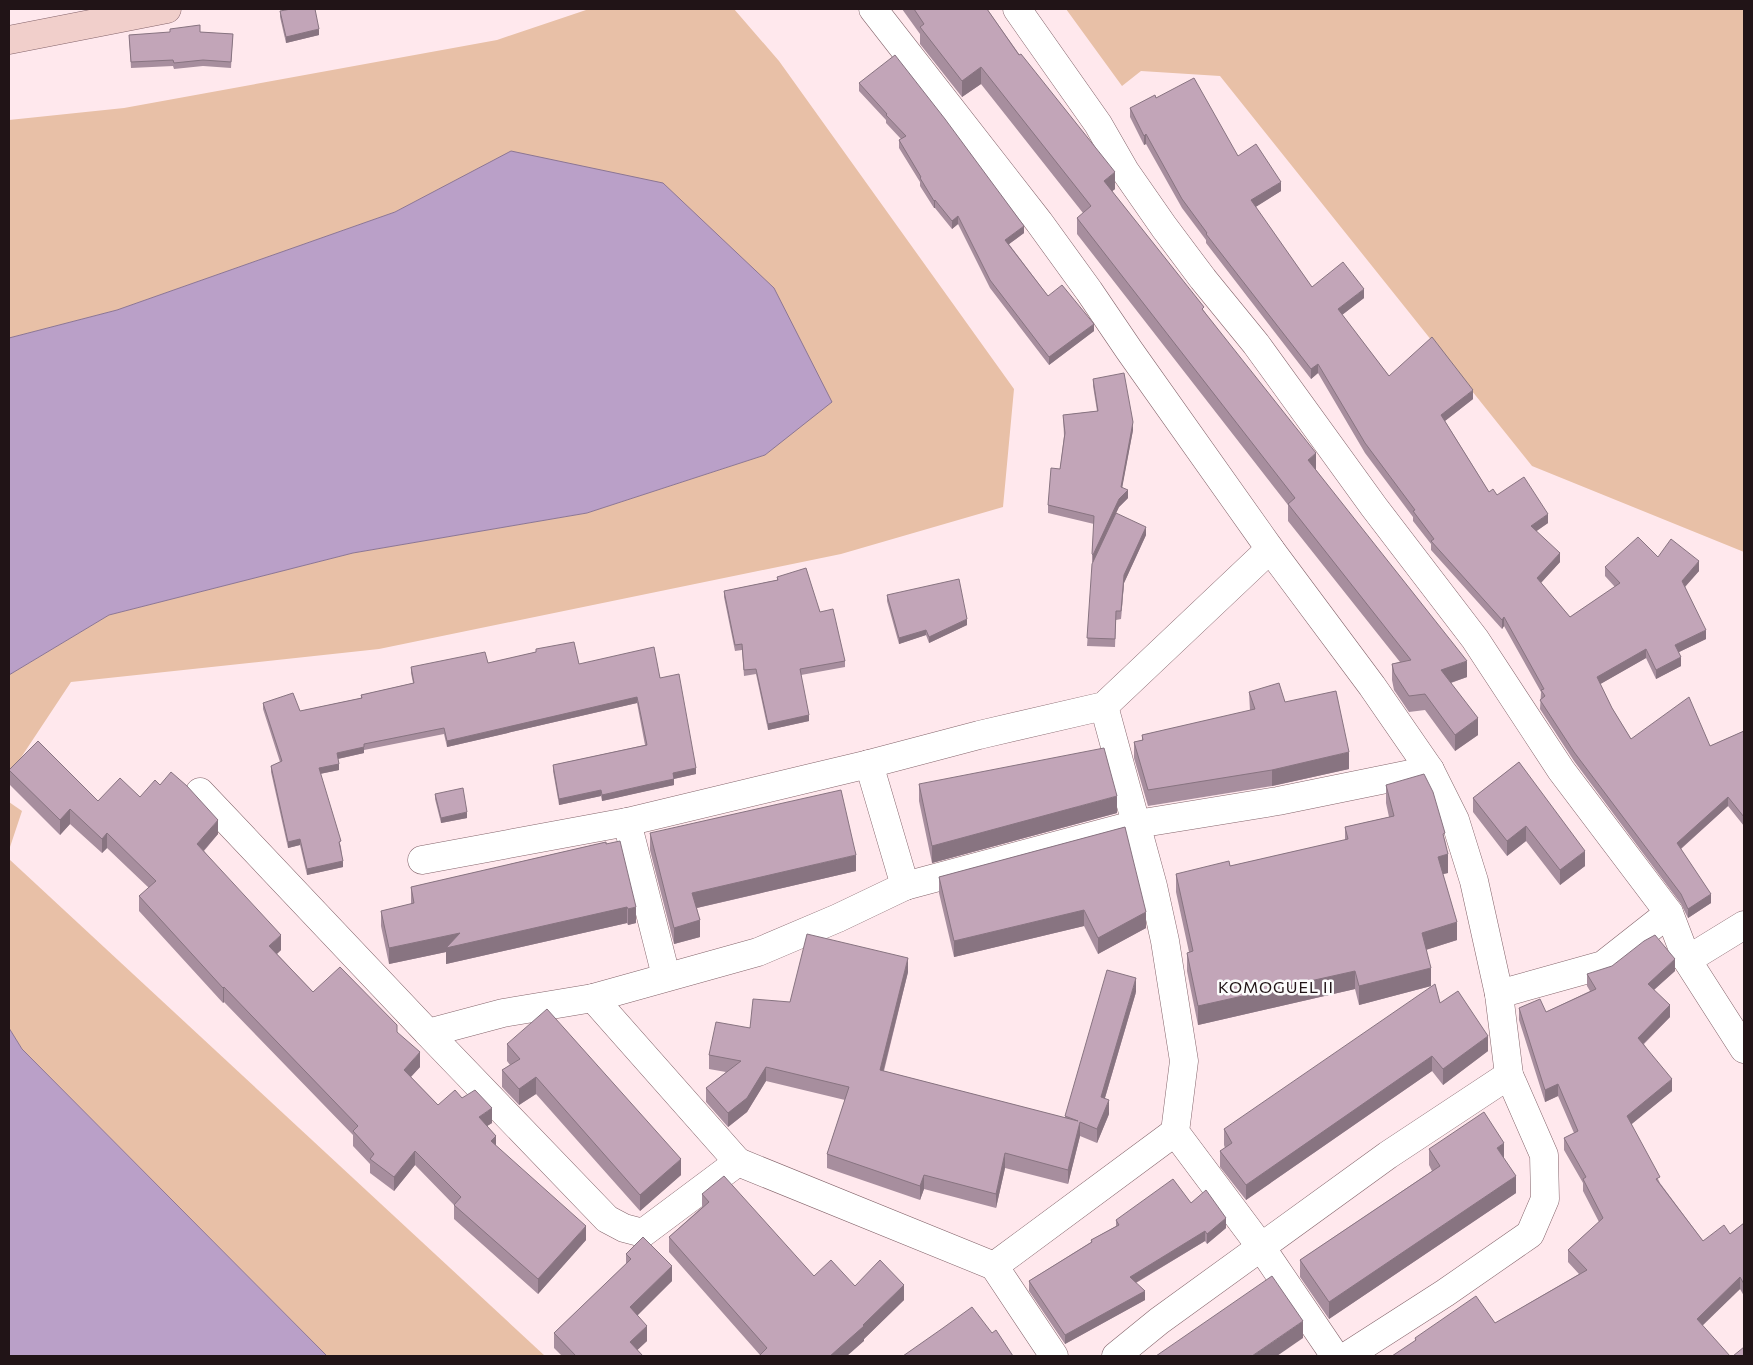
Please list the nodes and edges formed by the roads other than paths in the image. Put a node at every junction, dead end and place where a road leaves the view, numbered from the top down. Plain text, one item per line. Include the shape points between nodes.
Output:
1 (167, 9) edge
2 (873, 9) edge
3 (1017, 9) edge
4 (9, 40) edge
5 (1270, 549) junction
6 (1104, 706) junction
7 (869, 764) junction
8 (1430, 770) junction
9 (200, 792) dead end
10 (628, 822) junction
11 (1137, 824) junction
12 (422, 860) dead end
13 (905, 886) junction
14 (1669, 913) junction
15 (1744, 925) edge
16 (1687, 960) junction
17 (666, 976) junction
18 (1499, 994) junction
19 (593, 998) junction
20 (428, 1033) junction
21 (1744, 1049) edge
22 (1510, 1075) junction
23 (1175, 1132) junction
24 (738, 1162) junction
25 (1261, 1247) junction
26 (994, 1266) junction
27 (1054, 1356) edge
28 (1116, 1356) edge
29 (1335, 1356) edge
30 (1347, 1356) edge

1 - 4 street
2 - 5 street via 1050,237
3 - 14 street via 1098,124 1125,171 1164,227 1256,344 1475,640 1561,770
5 - 6 street
5 - 8 street
6 - 7 street
6 - 11 street
7 - 10 street
7 - 13 street
8 - 11 street via 1278,801
8 - 18 street via 1455,820 1471,873
9 - 20 street
10 - 12 street
10 - 17 street
11 - 13 street
11 - 23 street via 1165,941 1184,1061
13 - 17 street via 758,952
14 - 16 street
14 - 18 street via 1603,965
15 - 16 street
16 - 21 street
17 - 19 street
18 - 22 street
19 - 20 street via 503,1013
19 - 24 street
20 - 24 street via 607,1219 624,1228 643,1233
22 - 25 street via 1388,1155
22 - 30 street via 1544,1155 1545,1199 1530,1234
23 - 25 street
23 - 26 street
24 - 26 street
25 - 28 street
25 - 29 street
26 - 27 street

